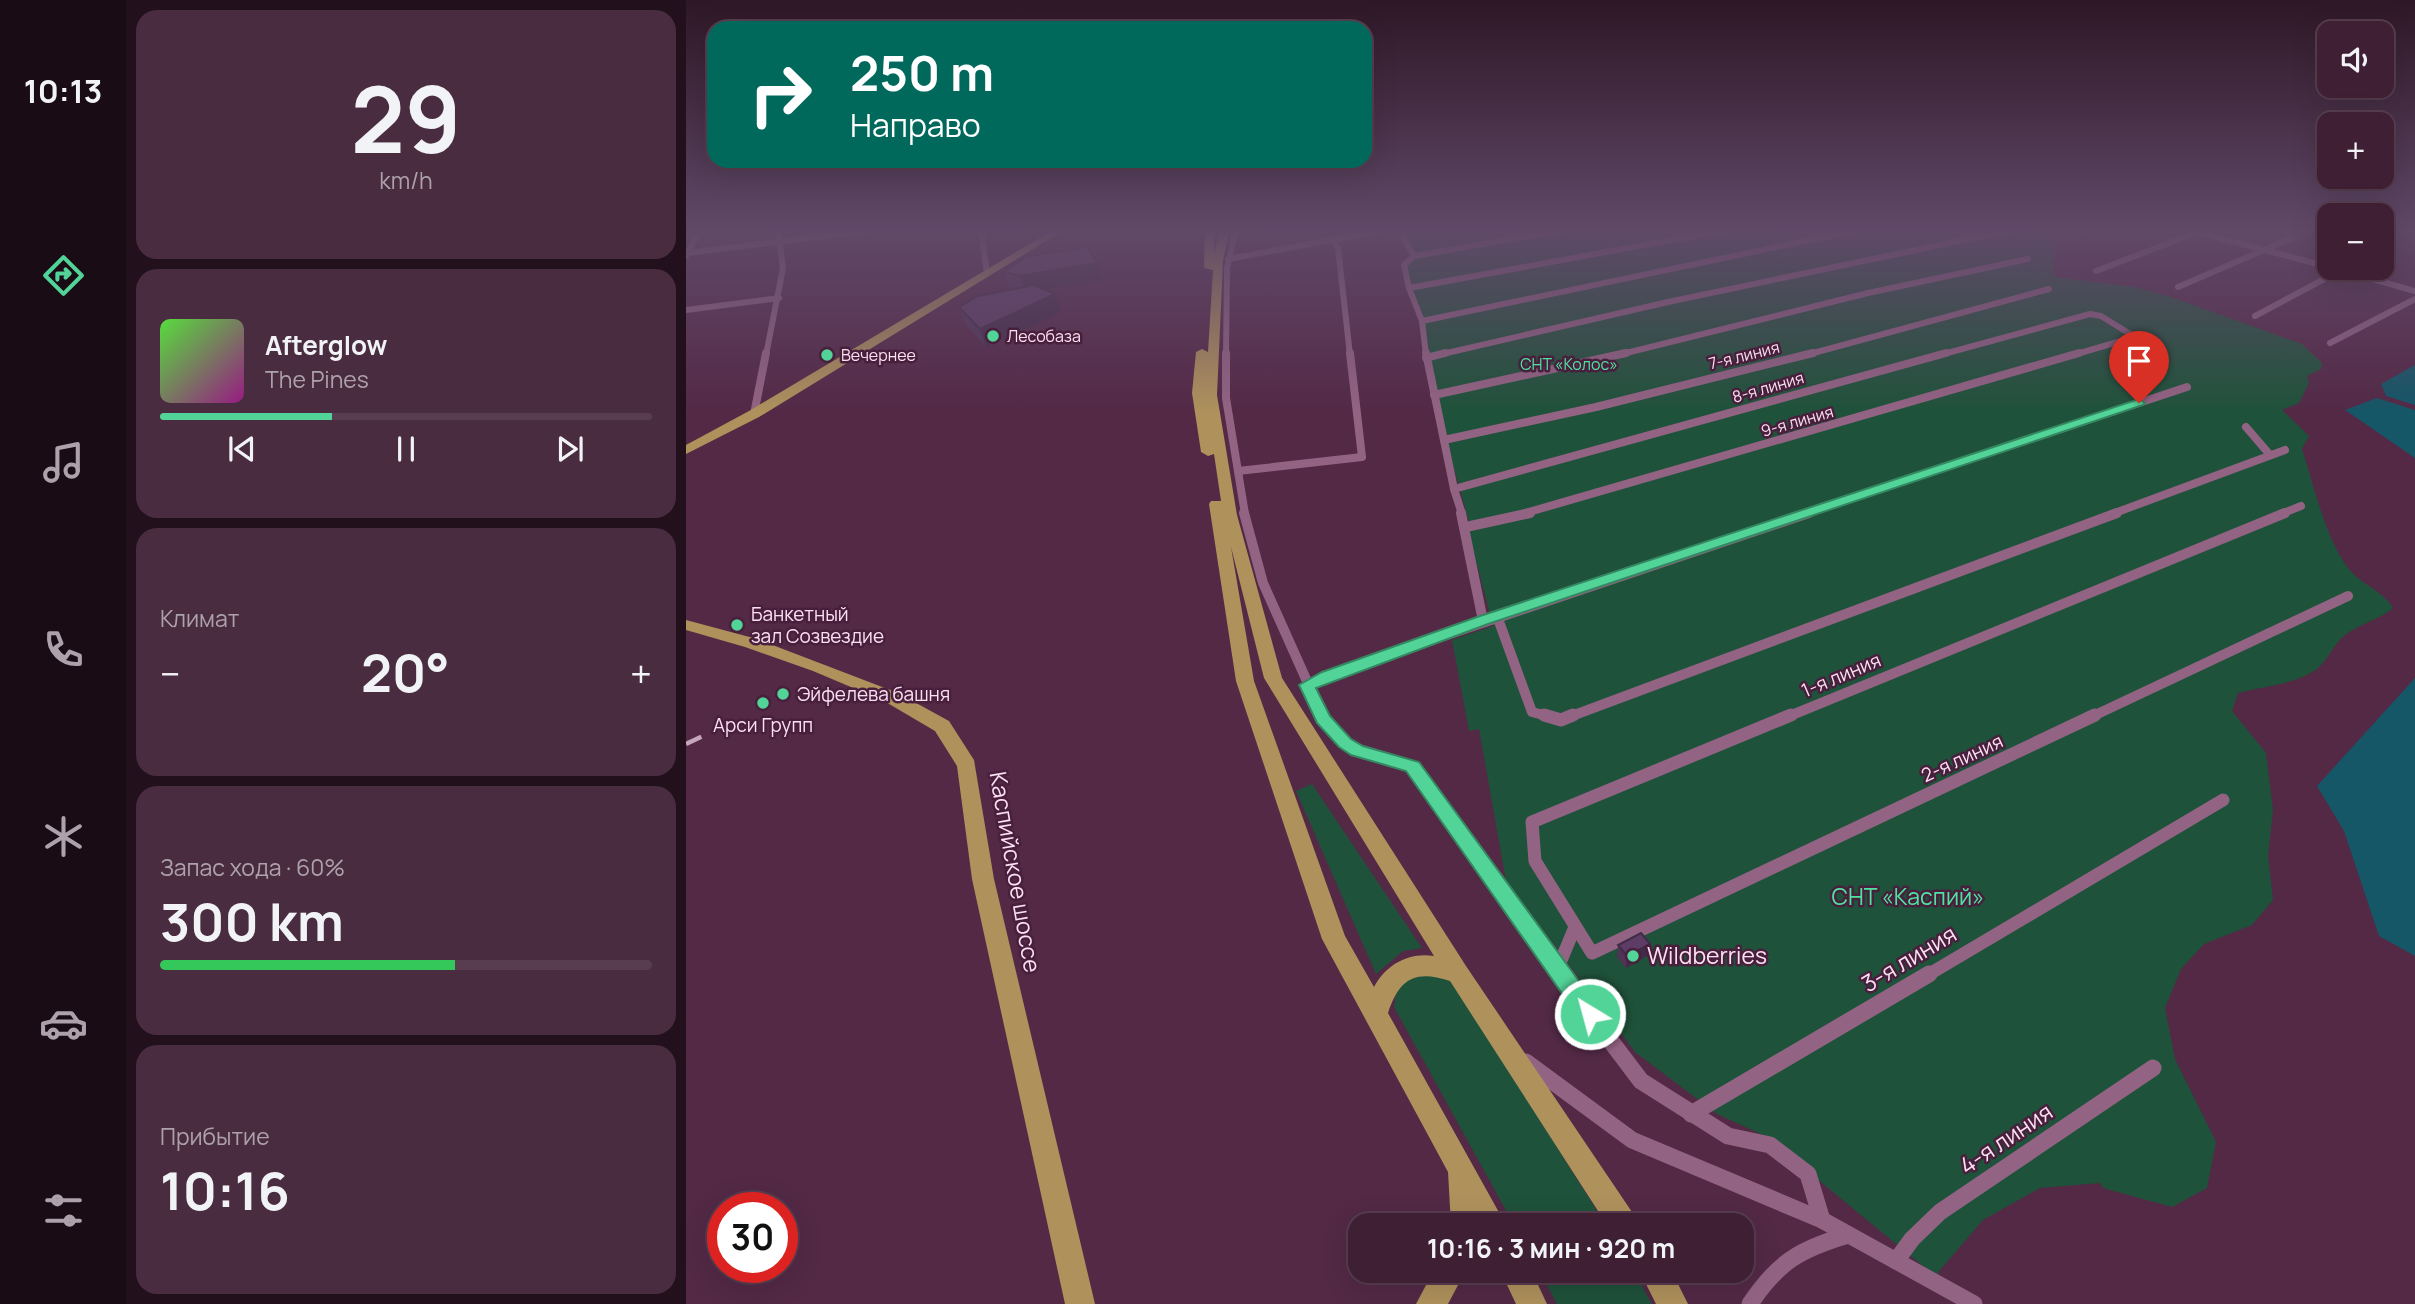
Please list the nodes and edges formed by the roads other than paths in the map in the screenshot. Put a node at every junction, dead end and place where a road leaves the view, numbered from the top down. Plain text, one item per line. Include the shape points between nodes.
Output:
1 (780, 291) edge
2 (960, 291) edge
3 (1207, 291) edge
4 (1216, 291) edge
5 (1228, 291) edge
6 (1343, 291) edge
7 (1410, 291) edge
8 (1565, 291) edge
9 (1720, 291) edge
10 (1878, 291) edge
11 (2043, 291) edge
12 (2302, 291) edge
13 (779, 298) junction
14 (2415, 299) edge
15 (686, 310) edge
16 (2091, 314) joint
17 (2255, 316) dead end
18 (1422, 321) junction
19 (2330, 343) dead end
20 (1426, 358) junction
21 (2187, 387) dead end
22 (1434, 395) junction
23 (754, 414) junction
24 (2245, 427) dead end
25 (1444, 440) junction
26 (686, 450) edge
27 (2285, 450) dead end
28 (2270, 455) junction
29 (1238, 471) junction
30 (1454, 489) junction
31 (2301, 506) dead end
32 (1466, 527) junction
33 (2348, 596) dead end
34 (1497, 616) junction
35 (1483, 621) junction
36 (686, 625) edge
37 (1307, 685) junction
38 (2223, 800) dead end
39 (1575, 927) junction
40 (1592, 953) joint
41 (1557, 970) junction
42 (1458, 973) junction
43 (1375, 1015) junction
44 (1507, 1048) junction
45 (2153, 1068) dead end
46 (1691, 1114) junction
47 (1460, 1163) junction
48 (1464, 1213) edge
49 (1486, 1213) edge
50 (1616, 1213) edge
51 (1822, 1220) junction
52 (1848, 1235) junction
53 (1896, 1261) junction
54 (1443, 1283) edge
55 (1522, 1283) edge
56 (1661, 1283) edge
57 (1080, 1304) edge
58 (1431, 1304) edge
59 (1532, 1304) edge
60 (1673, 1304) edge
61 (1750, 1304) edge
62 (1975, 1304) edge

1 - 13 street
2 - 23 main road
3 - 43 main road via 1198,393 1245,681 1335,939
4 - 42 main road via 1211,395 1230,515 1273,678
5 - 29 street via 1226,398
6 - 29 street via 1362,457
7 - 18 street
8 - 18 street
9 - 20 street
10 - 22 street via 1629,353
11 - 25 street, 7-я линия via 1672,388
12 - 17 street
13 - 15 street
13 - 23 street
14 - 19 street
16 - 30 street, 8-я линия
16 - 32 street, 9-я линия via 2135,337 1546,509
18 - 20 street
20 - 22 street
21 - 34 street
22 - 25 street
23 - 26 main road
24 - 28 street
25 - 30 street
27 - 28 street
28 - 34 street via 1561,720 1532,712
29 - 37 street via 1263,583
30 - 32 street
31 - 39 street, 1-я линия via 1532,822 1535,861
32 - 35 street
33 - 40 street, 2-я линия
34 - 35 street
35 - 37 street
36 - 57 main road, Каспийское шоссе via 785,655 891,697 942,726 967,765 983,879
37 - 41 street via 1324,719 1345,743 1413,766
38 - 46 street, 3-я линия
39 - 40 street, 1-я линия
39 - 41 street
41 - 46 street via 1641,1081
42 - 43 main road via 1421,964 1401,972 1381,990
42 - 44 main road
43 - 47 main road
44 - 50 main road
44 - 51 street via 1632,1140
45 - 53 street, 4-я линия via 1940,1212
46 - 51 street via 1728,1136 1770,1145 1808,1174
47 - 48 main road
47 - 49 main road
51 - 52 street
52 - 53 street
52 - 61 street via 1808,1246 1770,1272
53 - 62 street
54 - 58 main road
55 - 59 main road
56 - 60 main road

